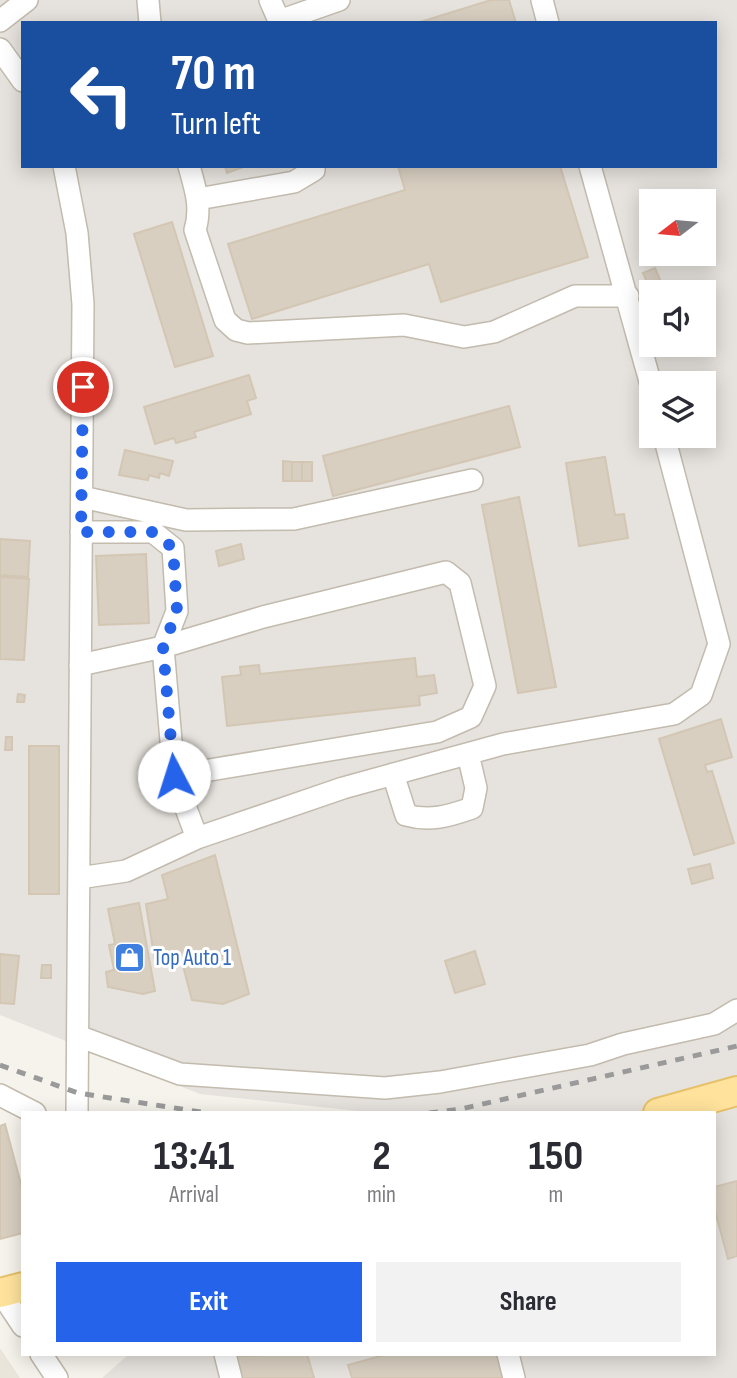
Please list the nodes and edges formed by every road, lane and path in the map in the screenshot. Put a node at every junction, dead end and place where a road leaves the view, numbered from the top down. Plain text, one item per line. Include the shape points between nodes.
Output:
1 (27, 0) edge
2 (148, 0) edge
3 (270, 0) edge
4 (339, 0) edge
5 (542, 0) edge
6 (0, 21) edge
7 (150, 21) edge
8 (280, 21) edge
9 (283, 21) edge
10 (547, 21) edge
11 (0, 49) edge
12 (21, 78) edge
13 (64, 168) edge
14 (190, 168) edge
15 (314, 168) edge
16 (591, 168) edge
17 (198, 199) junction
18 (628, 296) junction
19 (647, 371) edge
20 (667, 448) edge
21 (472, 480) dead end
22 (82, 497) junction
23 (81, 532) junction
24 (163, 647) junction
25 (80, 664) junction
26 (468, 754) junction
27 (393, 774) junction
28 (174, 776) junction
29 (197, 838) junction
30 (79, 878) junction
31 (737, 1010) edge
32 (78, 1036) junction
33 (737, 1091) edge
34 (0, 1095) edge
35 (31, 1111) edge
36 (78, 1111) edge
37 (665, 1111) edge
38 (8, 1291) edge
39 (21, 1321) edge
40 (42, 1356) edge
41 (226, 1356) edge
42 (508, 1356) edge
43 (57, 1378) edge
44 (231, 1378) edge
45 (514, 1378) edge

1 - 6 street
2 - 7 street
3 - 8 street
4 - 9 street
5 - 10 street
11 - 12 street
13 - 22 street via 83,304
14 - 17 street
15 - 17 street via 294,182
16 - 18 street
17 - 18 street via 195,230 225,320 248,333 404,325 464,337 494,332 575,296
18 - 19 street
20 - 26 street via 719,644 701,695 674,714
21 - 22 street via 294,519 187,520
22 - 23 street
23 - 24 street via 153,532 173,548 177,611
23 - 25 street
24 - 25 street
24 - 28 street
24 - 28 street via 262,617 446,572 460,583 485,686 471,717 437,732
25 - 30 street
26 - 27 street
26 - 27 street via 476,788 472,808 453,815 424,820 406,815
27 - 29 street
28 - 29 street
29 - 30 street via 126,871
30 - 32 street
31 - 32 street via 714,1024 590,1055 385,1088 180,1073
32 - 36 street
33 - 37 main road
34 - 35 street
38 - 39 street
40 - 43 street
41 - 44 street
42 - 45 street

